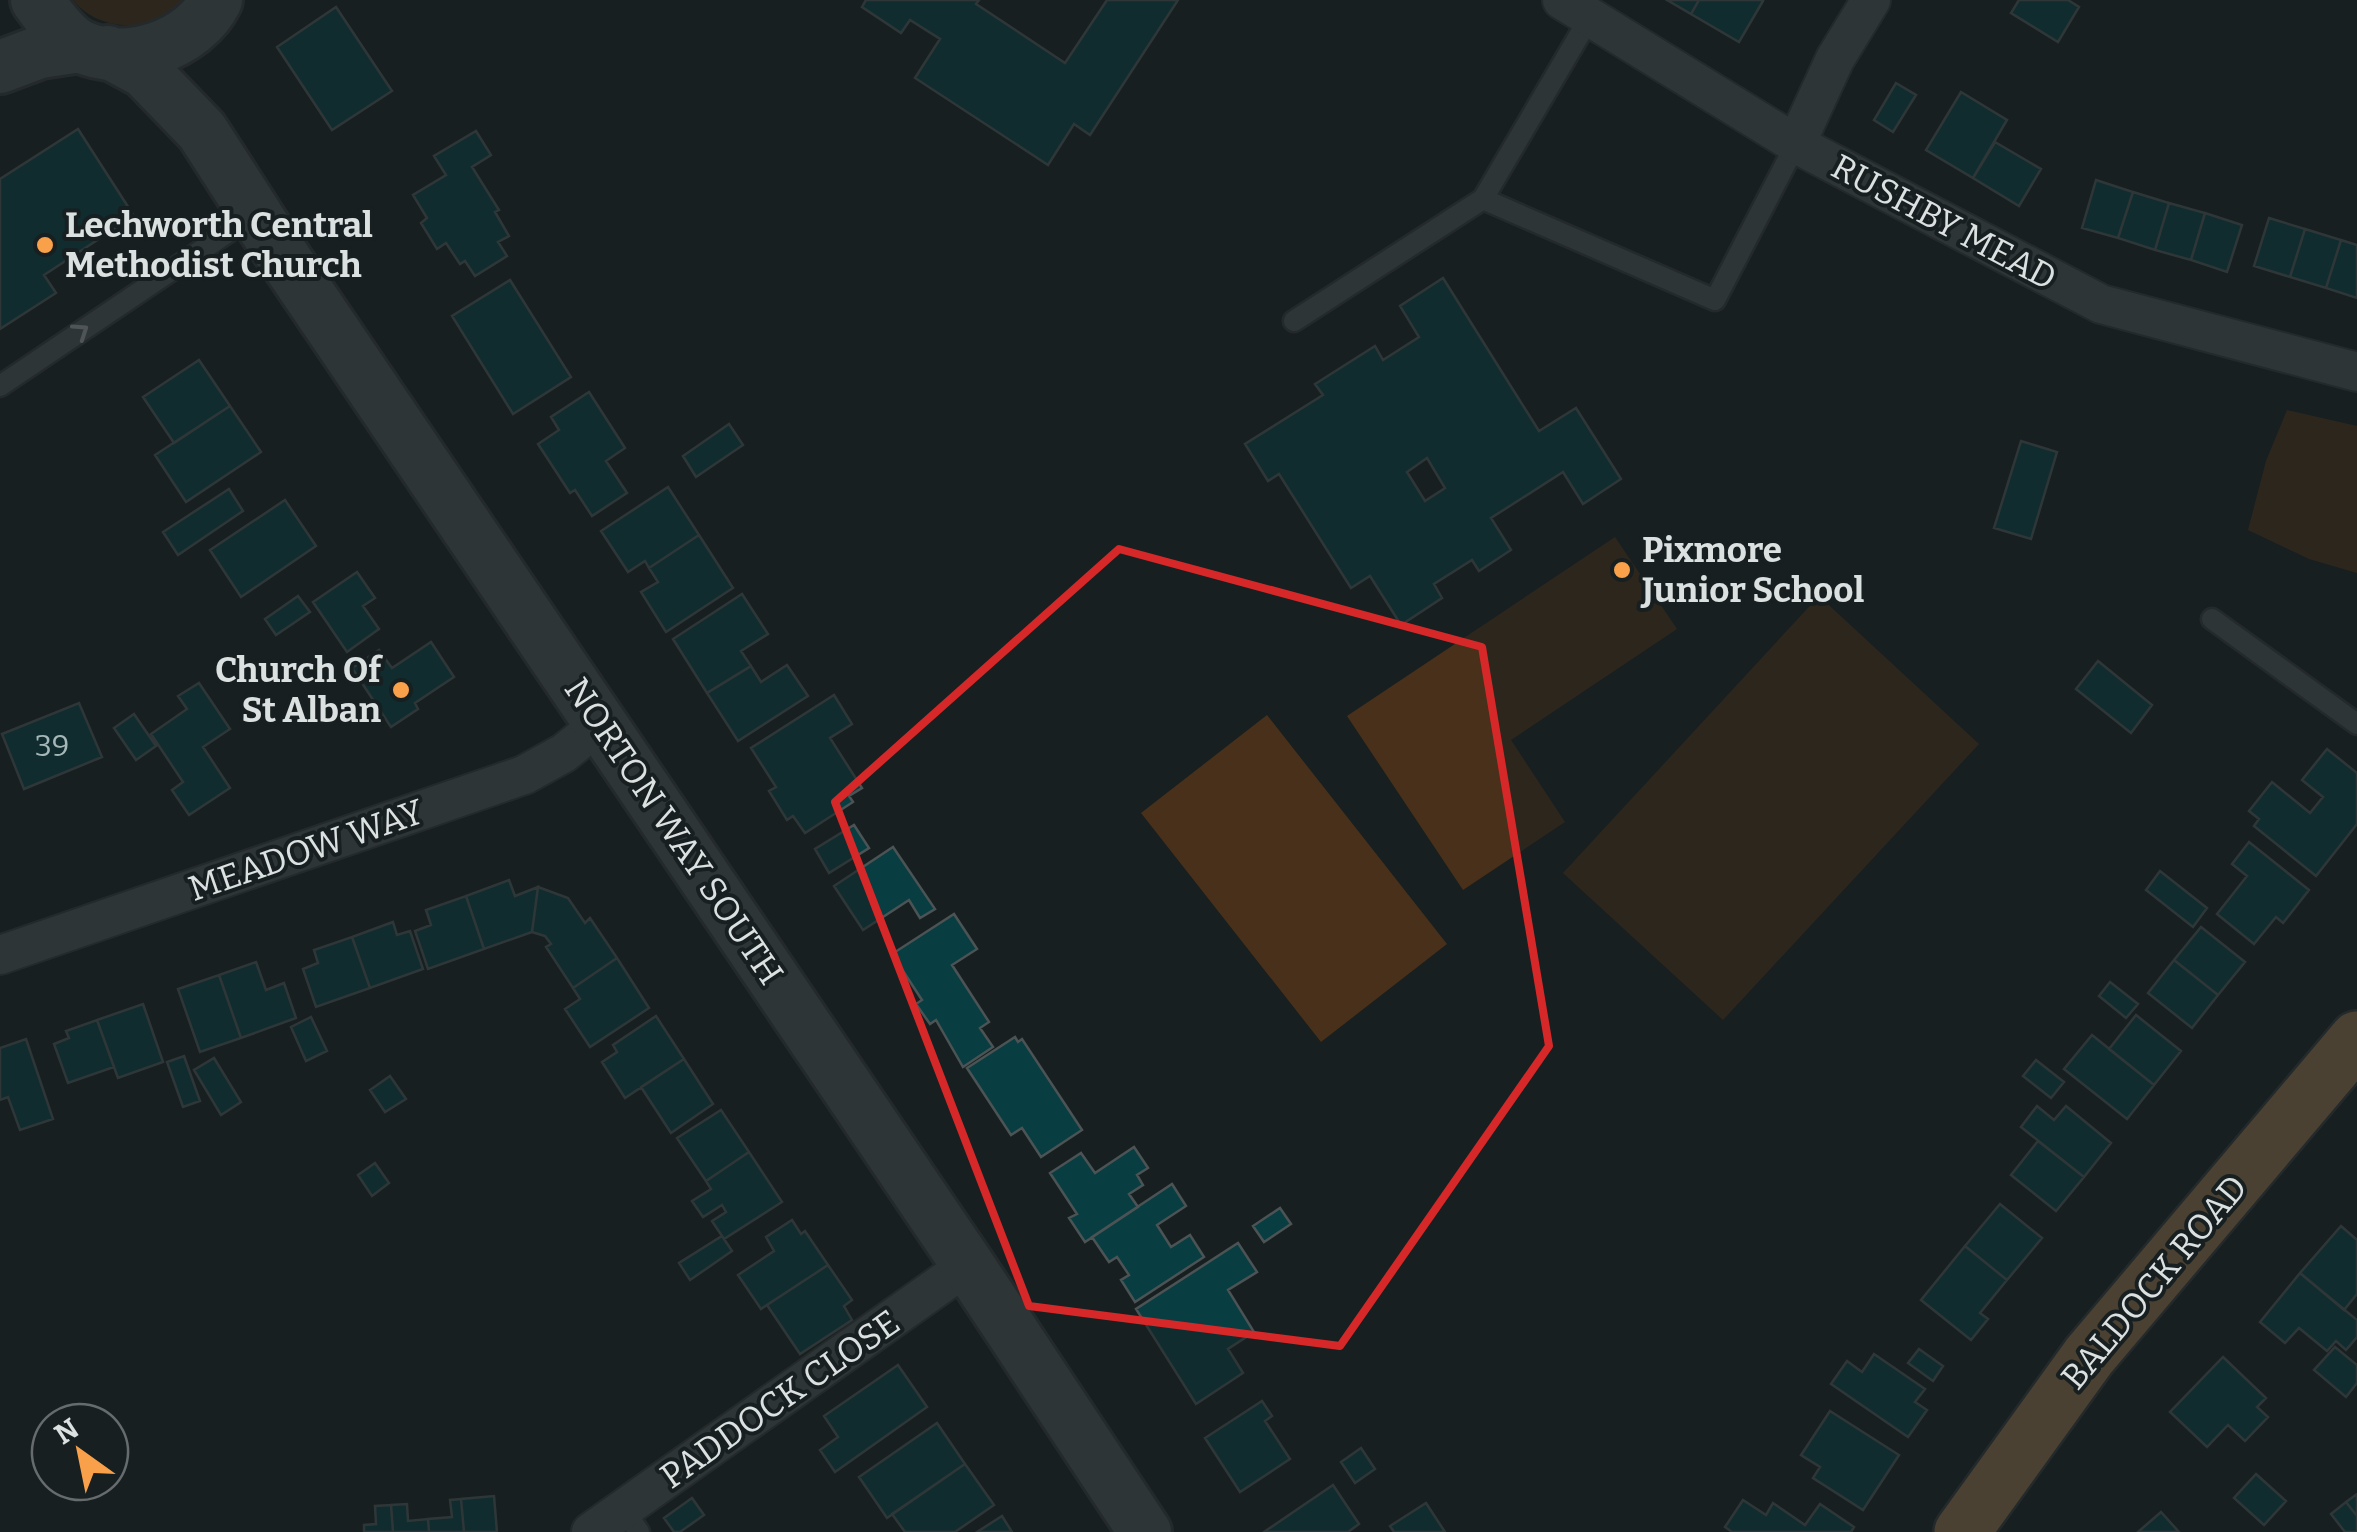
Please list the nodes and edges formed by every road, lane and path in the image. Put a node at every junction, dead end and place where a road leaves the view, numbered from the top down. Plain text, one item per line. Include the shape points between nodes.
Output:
1 (20, 0) edge
2 (37, 0) edge
3 (1871, 0) edge
4 (1576, 8) edge
5 (209, 11) edge
6 (0, 41) edge
7 (94, 48) junction
8 (0, 66) edge
9 (202, 131) junction
10 (1796, 144) junction
11 (1483, 199) junction
12 (256, 214) junction
13 (1294, 321) dead end
14 (2357, 372) edge
15 (0, 386) edge
16 (2212, 619) dead end
17 (602, 723) junction
18 (2357, 724) edge
19 (0, 954) edge
20 (2357, 1039) edge
21 (968, 1264) junction
22 (632, 1521) edge
23 (591, 1532) edge
24 (1145, 1532) edge
25 (1962, 1532) edge

1 - 6 street
2 - 7 street, NORTON WAY SOUTH via 56,25
3 - 10 street
4 - 10 street, RUSHBY MEAD
4 - 11 lane
5 - 7 street via 166,46 138,53
5 - 9 street, NORTON WAY SOUTH via 192,64
7 - 8 street via 40,52
7 - 9 street, NORTON WAY SOUTH via 145,72
9 - 12 street, NORTON WAY SOUTH
10 - 11 lane via 1716,300
10 - 14 street, RUSHBY MEAD via 2101,304
11 - 13 lane
15 -> 12 lane
12 - 17 street, NORTON WAY SOUTH
16 - 18 lane
17 - 19 street, MEADOW WAY via 524,775
17 - 21 street, NORTON WAY SOUTH
20 - 25 main road, BALDOCK ROAD via 2089,1356
21 - 22 street, PADDOCK CLOSE
21 - 24 street, NORTON WAY SOUTH
22 - 23 street, PADDOCK CLOSE

